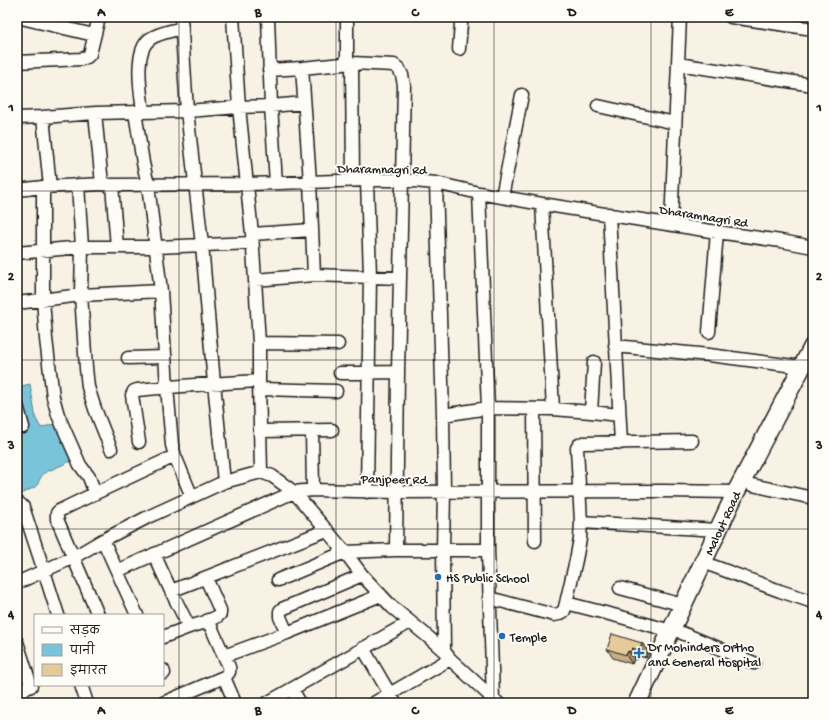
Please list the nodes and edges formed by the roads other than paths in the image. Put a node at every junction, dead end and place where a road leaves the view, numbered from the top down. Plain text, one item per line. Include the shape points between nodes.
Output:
1 (17, 17) edge
2 (99, 17) edge
3 (233, 17) edge
4 (268, 17) edge
5 (347, 17) edge
6 (460, 17) edge
7 (680, 17) edge
8 (731, 17) edge
9 (182, 22) edge
10 (813, 29) edge
11 (94, 35) junction
12 (459, 49) dead end
13 (17, 62) edge
14 (349, 64) junction
15 (678, 64) junction
16 (302, 68) junction
17 (270, 70) junction
18 (813, 86) edge
19 (522, 95) dead end
20 (304, 103) junction
21 (271, 106) junction
22 (598, 106) dead end
23 (239, 107) junction
24 (187, 111) junction
25 (139, 112) junction
26 (95, 113) junction
27 (43, 117) junction
28 (17, 118) edge
29 (675, 123) junction
30 (353, 180) junction
31 (367, 180) junction
32 (402, 180) junction
33 (310, 182) junction
34 (276, 183) junction
35 (436, 183) junction
36 (194, 184) junction
37 (247, 184) junction
38 (78, 185) junction
39 (107, 185) junction
40 (148, 185) junction
41 (46, 187) junction
42 (17, 190) edge
43 (479, 193) junction
44 (502, 197) junction
45 (542, 204) junction
46 (609, 214) junction
47 (671, 224) junction
48 (312, 230) junction
49 (717, 232) junction
50 (252, 238) junction
51 (202, 245) junction
52 (82, 247) junction
53 (117, 247) junction
54 (156, 247) junction
55 (813, 247) edge
56 (43, 250) junction
57 (17, 253) edge
58 (314, 275) junction
59 (370, 276) junction
60 (400, 278) junction
61 (255, 280) junction
62 (161, 291) junction
63 (81, 295) junction
64 (43, 299) junction
65 (17, 303) edge
66 (709, 332) dead end
67 (259, 343) junction
68 (338, 344) dead end
69 (615, 346) junction
70 (813, 347) edge
71 (165, 357) junction
72 (128, 358) dead end
73 (594, 362) dead end
74 (807, 367) edge
75 (369, 372) junction
76 (398, 372) junction
77 (340, 373) dead end
78 (214, 383) junction
79 (259, 385) junction
80 (167, 387) junction
81 (336, 391) dead end
82 (17, 405) edge
83 (488, 408) junction
84 (534, 409) junction
85 (553, 409) junction
86 (591, 412) junction
87 (443, 415) junction
88 (619, 415) junction
89 (23, 427) dead end
90 (332, 430) dead end
91 (260, 431) junction
92 (312, 431) junction
93 (692, 441) dead end
94 (139, 442) dead end
95 (621, 442) junction
96 (111, 449) dead end
97 (175, 456) junction
98 (261, 472) junction
99 (224, 482) junction
100 (752, 485) junction
101 (313, 490) junction
102 (294, 492) junction
103 (366, 492) junction
104 (396, 492) junction
105 (444, 492) junction
106 (487, 492) junction
107 (534, 492) junction
108 (580, 492) junction
109 (736, 492) junction
110 (95, 493) junction
111 (192, 497) junction
112 (813, 498) edge
113 (17, 504) edge
114 (581, 522) junction
115 (327, 530) junction
116 (718, 530) junction
117 (103, 540) junction
118 (535, 541) dead end
119 (396, 550) junction
120 (443, 550) junction
121 (488, 550) junction
122 (345, 552) junction
123 (154, 554) junction
124 (74, 557) junction
125 (713, 566) junction
126 (44, 571) junction
127 (117, 571) junction
128 (362, 575) junction
129 (206, 578) junction
130 (278, 580) dead end
131 (17, 583) edge
132 (620, 588) dead end
133 (171, 591) junction
134 (381, 596) junction
135 (489, 598) junction
136 (813, 602) edge
137 (566, 603) junction
138 (683, 605) junction
139 (58, 614) edge
140 (98, 614) edge
141 (137, 614) edge
142 (208, 620) junction
143 (410, 622) junction
144 (189, 627) junction
145 (676, 632) junction
146 (287, 633) junction
147 (164, 637) edge
148 (17, 642) edge
149 (363, 648) junction
150 (447, 655) junction
151 (224, 656) junction
152 (754, 663) dead end
153 (224, 678) junction
154 (33, 685) edge
155 (81, 686) edge
156 (292, 688) junction
157 (17, 692) edge
158 (392, 698) edge
159 (492, 702) edge
160 (88, 703) edge
161 (163, 703) edge
162 (235, 703) edge
163 (267, 703) edge
164 (300, 703) edge
165 (374, 703) edge
166 (637, 703) edge
167 (648, 703) edge

1 - 11 street
2 - 11 street
3 - 23 street
4 - 17 street
5 - 14 street
6 - 12 street
7 - 15 street
8 - 10 street
9 - 24 street
9 - 25 street via 150,39 141,51
11 - 13 street via 90,54 82,59
14 - 16 street
14 - 30 street
14 - 32 street via 394,65 402,75
15 - 18 street
15 - 29 street
16 - 17 street
16 - 20 street
17 - 21 street
19 - 44 street
20 - 21 street
20 - 33 street
21 - 23 street
21 - 34 street
22 - 29 street
23 - 24 street
23 - 37 street
24 - 25 street
24 - 36 street
25 - 26 street
25 - 40 street via 143,163
26 - 27 street
26 - 39 street
27 - 28 street
27 - 41 street
29 - 47 street
30 - 31 street, Dharamnagri Rd
30 - 33 street, Dharamnagri Rd
31 - 32 street, Dharamnagri Rd
31 - 59 street
32 - 35 street, Dharamnagri Rd
32 - 60 street
33 - 34 street, Dharamnagri Rd
33 - 48 street
34 - 37 street, Dharamnagri Rd
35 - 43 street, Dharamnagri Rd
35 - 87 street
36 - 37 street, Dharamnagri Rd
36 - 40 street, Dharamnagri Rd
36 - 51 street
37 - 50 street
38 - 39 street, Dharamnagri Rd
38 - 41 street, Dharamnagri Rd
38 - 52 street
39 - 40 street, Dharamnagri Rd
39 - 53 street
40 - 54 street
41 - 42 street, Dharamnagri Rd
41 - 56 street
43 - 44 street, Dharamnagri Rd
43 - 83 street
44 - 45 street, Dharamnagri Rd
45 - 46 street, Dharamnagri Rd
45 - 85 street
46 - 47 street, Dharamnagri Rd
46 - 69 street
47 - 49 street, Dharamnagri Rd
48 - 50 street
48 - 58 street
49 - 55 street, Dharamnagri Rd
49 - 66 street
50 - 51 street
50 - 61 street
51 - 54 street
51 - 78 street
52 - 53 street
52 - 56 street
52 - 63 street
53 - 54 street
54 - 62 street
56 - 57 street
56 - 64 street
58 - 59 street
58 - 61 street
59 - 60 street
59 - 75 street
60 - 76 street
61 - 67 street
62 - 63 street
62 - 71 street
63 - 64 street
63 - 96 street via 88,387
64 - 65 street
64 - 110 street via 50,376 56,409
67 - 68 street
67 - 79 street
69 - 74 street
69 - 88 street
70 - 74 highway, Malout Road
71 - 72 street
71 - 80 street
73 - 86 street
74 - 100 highway, Malout Road
74 - 109 highway, Malout Road
75 - 76 street
75 - 77 street
75 - 103 street
76 - 104 street
78 - 79 street
78 - 80 street
78 - 99 street
79 - 81 street
79 - 91 street
80 - 94 street via 134,391 132,395
80 - 97 street
82 - 89 street
83 - 84 street
83 - 87 street
83 - 106 street
84 - 85 street
84 - 107 street
85 - 86 street
86 - 88 street
87 - 105 street
88 - 95 street
90 - 92 street
91 - 92 street
91 - 98 street
92 - 101 street
93 - 95 street
95 - 108 street via 579,445 577,448
97 - 110 street
97 - 111 street
98 - 99 street
98 - 102 street via 272,476
99 - 111 street
100 - 112 street
100 - 125 highway, Malout Road
101 - 102 street, Panjpeer Rd
101 - 103 street, Panjpeer Rd
102 - 115 street
102 - 123 street, Panjpeer Rd
103 - 104 street, Panjpeer Rd
104 - 105 street, Panjpeer Rd
104 - 119 street
105 - 106 street, Panjpeer Rd
105 - 120 street
106 - 107 street, Panjpeer Rd
106 - 121 street
107 - 108 street, Panjpeer Rd
107 - 118 street
108 - 109 street, Panjpeer Rd
108 - 114 street
109 - 116 highway, Malout Road
110 - 124 street via 57,514 56,518
111 - 117 street
113 - 126 street via 22,507
114 - 116 street
114 - 137 street via 580,539
115 - 122 street
115 - 129 street
116 - 138 highway, Malout Road
117 - 124 street
117 - 127 street
119 - 120 street
119 - 122 street
120 - 121 street
120 - 150 street
121 - 135 street
122 - 128 street
122 - 130 street
123 - 127 street, Panjpeer Rd
123 - 133 street
124 - 126 street
124 - 140 street
125 - 136 street
125 - 145 highway, Malout Road
126 - 131 street
126 - 139 street
127 - 141 street
128 - 134 street
128 - 146 street via 282,609 280,617
129 - 133 street
129 - 142 street via 220,610 218,616
132 - 138 street
133 - 144 street
134 - 143 street
134 - 146 street
135 - 137 street via 554,615 564,611
135 - 159 street
137 - 145 street
138 - 145 highway, Malout Road
142 - 144 street
142 - 151 street
143 - 149 street
143 - 150 street
144 - 147 street
145 - 152 street
145 - 166 highway, Malout Road
145 - 167 highway, Malout Road
146 - 151 street
148 - 154 street
149 - 156 street
149 - 158 street
150 - 158 street
150 - 159 street
151 - 153 street via 230,671
153 - 161 street
153 - 162 street
154 - 157 street
155 - 160 street
156 - 163 street
156 - 164 street
158 - 165 street

